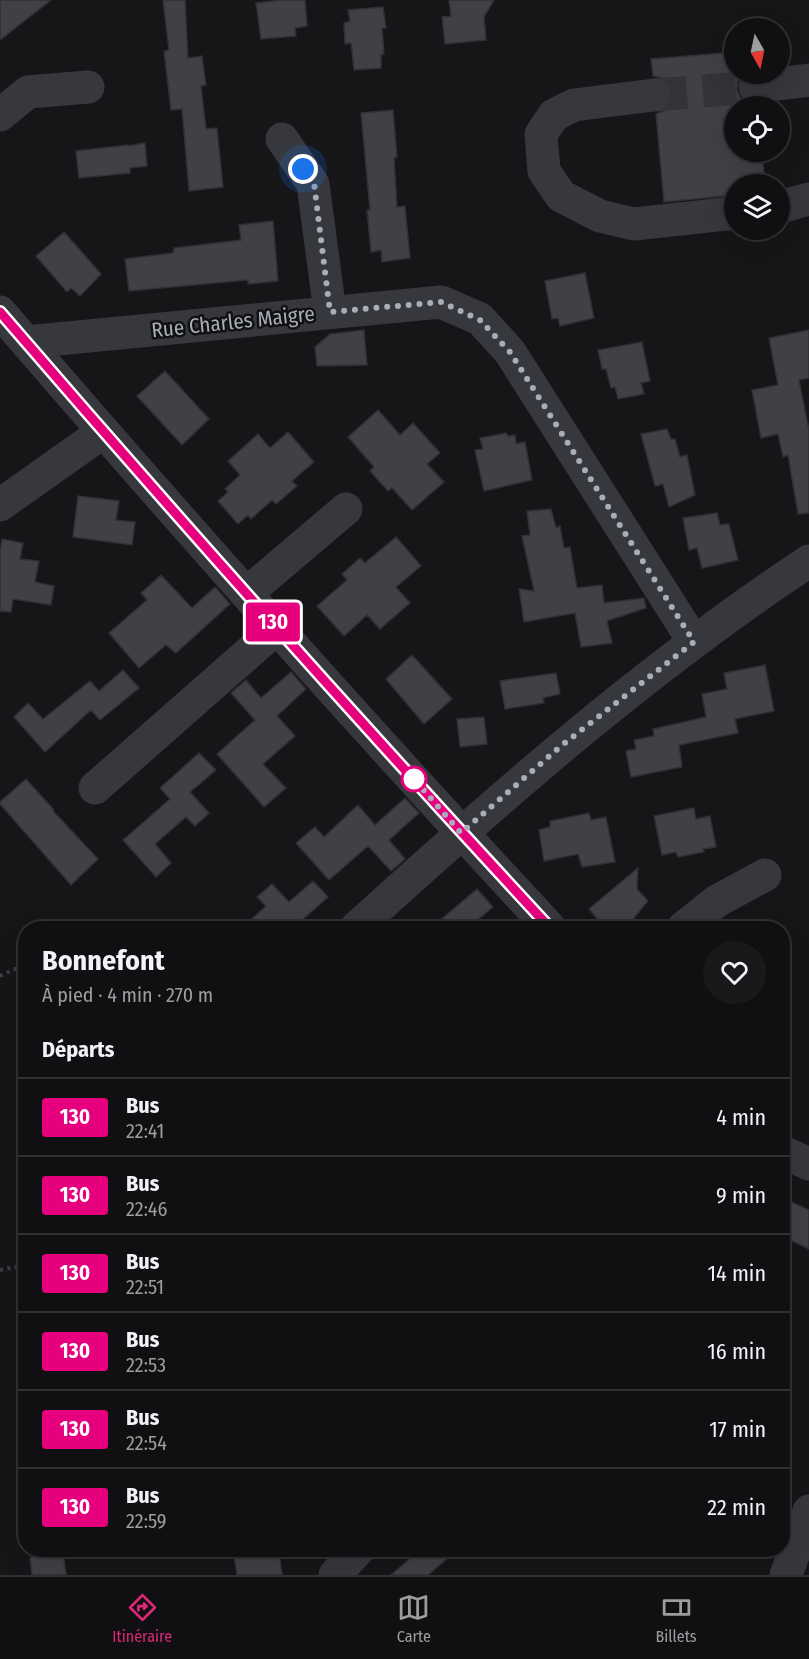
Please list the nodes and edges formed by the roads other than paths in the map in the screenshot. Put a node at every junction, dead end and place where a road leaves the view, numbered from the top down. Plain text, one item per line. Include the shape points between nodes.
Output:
1 (809, 80) edge
2 (88, 87) dead end
3 (755, 87) tunnel mouth
4 (654, 95) tunnel mouth
5 (0, 115) edge
6 (282, 139) dead end
7 (809, 199) edge
8 (790, 204) edge
9 (724, 214) edge
10 (0, 312) edge
11 (330, 312) junction
12 (26, 342) junction
13 (103, 432) junction
14 (0, 505) edge
15 (346, 509) dead end
16 (809, 561) edge
17 (247, 593) junction
18 (278, 627) junction
19 (694, 642) junction
20 (94, 788) dead end
21 (461, 833) junction
22 (765, 875) dead end
23 (364, 921) edge
24 (543, 921) edge
25 (692, 921) edge
26 (790, 1155) edge
27 (809, 1164) edge
28 (809, 1511) edge
29 (352, 1557) edge
30 (335, 1575) edge
31 (786, 1575) edge

1 - 3 street
2 - 5 street via 28,92
4 - 9 street via 574,105 554,115 541,134 544,171 561,196 600,216 634,224
6 - 11 street via 314,183
7 - 8 street
10 - 12 street
11 - 12 street, Rue Charles Maigre
11 - 19 street, Rue Charles Maigre via 441,302 480,320 510,352
12 - 13 street
13 - 14 street
13 - 17 street
15 - 17 street
16 - 19 street
17 - 18 street
18 - 20 street
18 - 21 street
19 - 21 street via 561,746
21 - 23 street
21 - 24 street
22 - 25 street via 717,901
26 - 27 street
28 - 31 street
29 - 30 street

